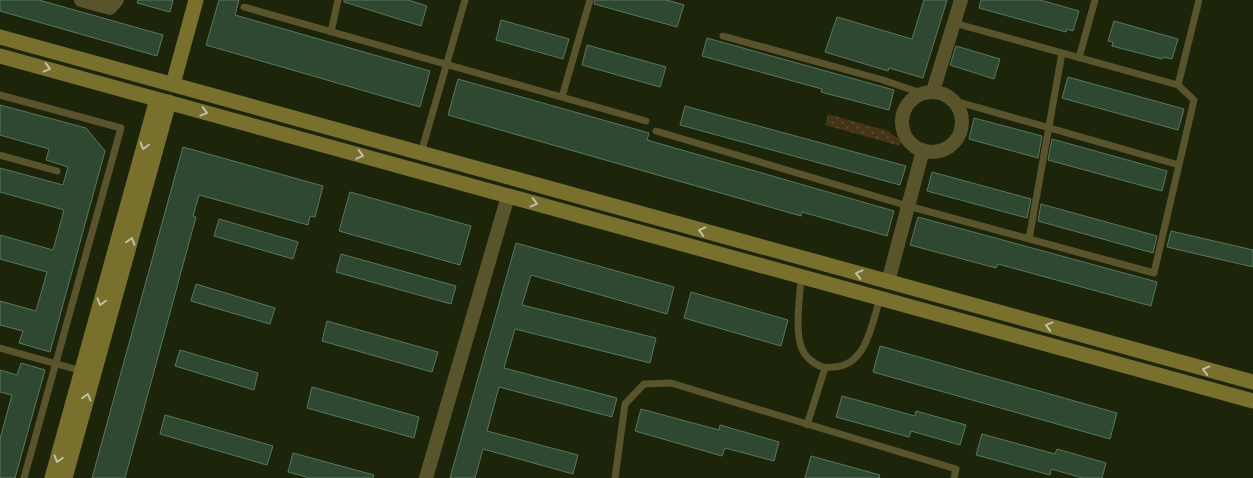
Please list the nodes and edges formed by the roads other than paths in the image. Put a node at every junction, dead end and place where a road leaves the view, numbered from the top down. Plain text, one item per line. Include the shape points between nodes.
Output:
1 (81, 0) edge
2 (117, 0) edge
3 (196, 0) edge
4 (338, 0) edge
5 (465, 0) edge
6 (590, 0) edge
7 (962, 0) edge
8 (1095, 0) edge
9 (1199, 0) edge
10 (244, 7) dead end
11 (954, 23) junction
12 (331, 32) junction
13 (723, 36) dead end
14 (0, 37) edge
15 (1062, 53) junction
16 (0, 56) edge
17 (1079, 58) junction
18 (446, 64) junction
19 (173, 84) junction
20 (1178, 85) junction
21 (927, 92) junction
22 (0, 94) edge
23 (562, 97) junction
24 (163, 101) junction
25 (955, 101) junction
26 (646, 121) dead end
27 (1049, 128) junction
28 (656, 131) dead end
29 (923, 150) junction
30 (421, 153) junction
31 (0, 155) edge
32 (1179, 165) junction
33 (57, 171) dead end
34 (508, 196) junction
35 (908, 206) junction
36 (1029, 239) junction
37 (801, 276) junction
38 (888, 282) junction
39 (880, 298) junction
40 (0, 348) edge
41 (57, 364) junction
42 (824, 368) junction
43 (82, 372) junction
44 (1253, 382) edge
45 (1253, 401) edge
46 (807, 425) junction
47 (24, 478) edge
48 (52, 478) edge
49 (65, 478) edge
50 (426, 478) edge
51 (615, 478) edge
52 (954, 478) edge

1 - 2 street via 110,8
3 - 19 main road
4 - 12 lane
5 - 18 lane
6 - 23 lane
7 - 11 street
8 - 17 lane
9 - 20 lane
10 - 12 lane
11 - 15 lane
11 - 21 street
12 - 18 lane
13 - 21 lane
14 - 19 main road
15 - 17 lane
15 - 27 lane
16 -> 24 main road
17 - 20 lane
18 - 23 lane
18 - 30 lane
19 - 30 main road
20 - 32 lane via 1194,100
21 - 25 street via 945,94
21 - 29 street via 911,100 904,110 902,122 904,134
22 - 41 lane via 121,128
23 - 26 lane
24 -> 34 main road
24 -> 43 main road
49 -> 24 main road
25 - 27 lane
25 - 29 street via 963,124 960,135 953,145 943,150
27 - 32 lane
27 - 36 lane
28 - 35 lane
29 - 35 street
38 -> 30 main road
31 - 33 lane
32 - 36 lane via 1154,274
34 -> 37 main road
34 - 50 street
35 - 36 lane
35 - 38 street
37 - 39 main road
37 - 42 lane via 798,326 801,346 810,361
44 -> 38 main road
39 - 42 lane via 866,342 857,358 842,367
39 - 45 main road
40 - 41 lane
41 - 43 lane
41 - 47 lane
42 - 46 lane
43 -> 48 main road
46 - 51 lane via 671,383 644,384 626,404
46 - 52 lane via 956,469

